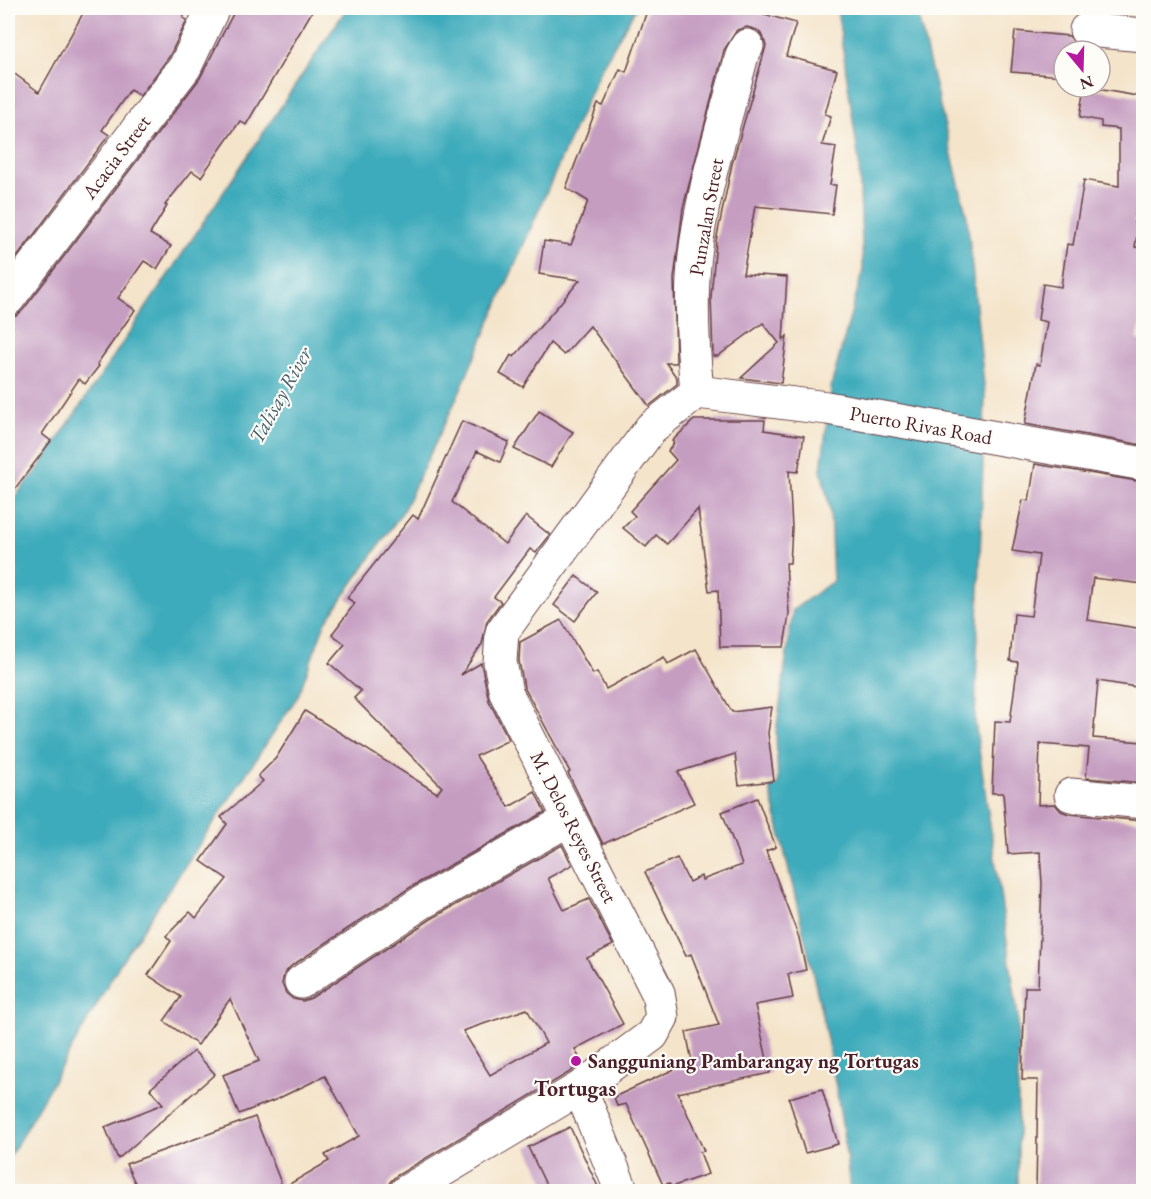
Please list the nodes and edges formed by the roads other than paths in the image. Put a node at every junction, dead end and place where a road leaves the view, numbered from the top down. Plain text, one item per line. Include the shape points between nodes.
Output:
1 (213, 8) edge
2 (1086, 30) dead end
3 (1143, 35) edge
4 (747, 46) dead end
5 (8, 300) edge
6 (697, 392) junction
7 (1143, 464) edge
8 (1071, 795) dead end
9 (1143, 802) edge
10 (570, 819) junction
11 (301, 982) dead end
12 (580, 1088) junction
13 (406, 1191) edge
14 (622, 1191) edge

1 - 5 street, Acacia Street via 185,66
2 - 3 street
4 - 6 street, Punzalan Street via 710,180 694,264 692,337
6 - 7 street, Puerto Rivas Road via 827,408
6 - 10 street, M. Delos Reyes Street via 651,428 502,632 500,662 506,693
8 - 9 street
10 - 11 street via 421,903
10 - 12 street, M. Delos Reyes Street via 658,993 662,1017 652,1035
12 - 13 street, M. Delos Reyes Street
12 - 14 street

